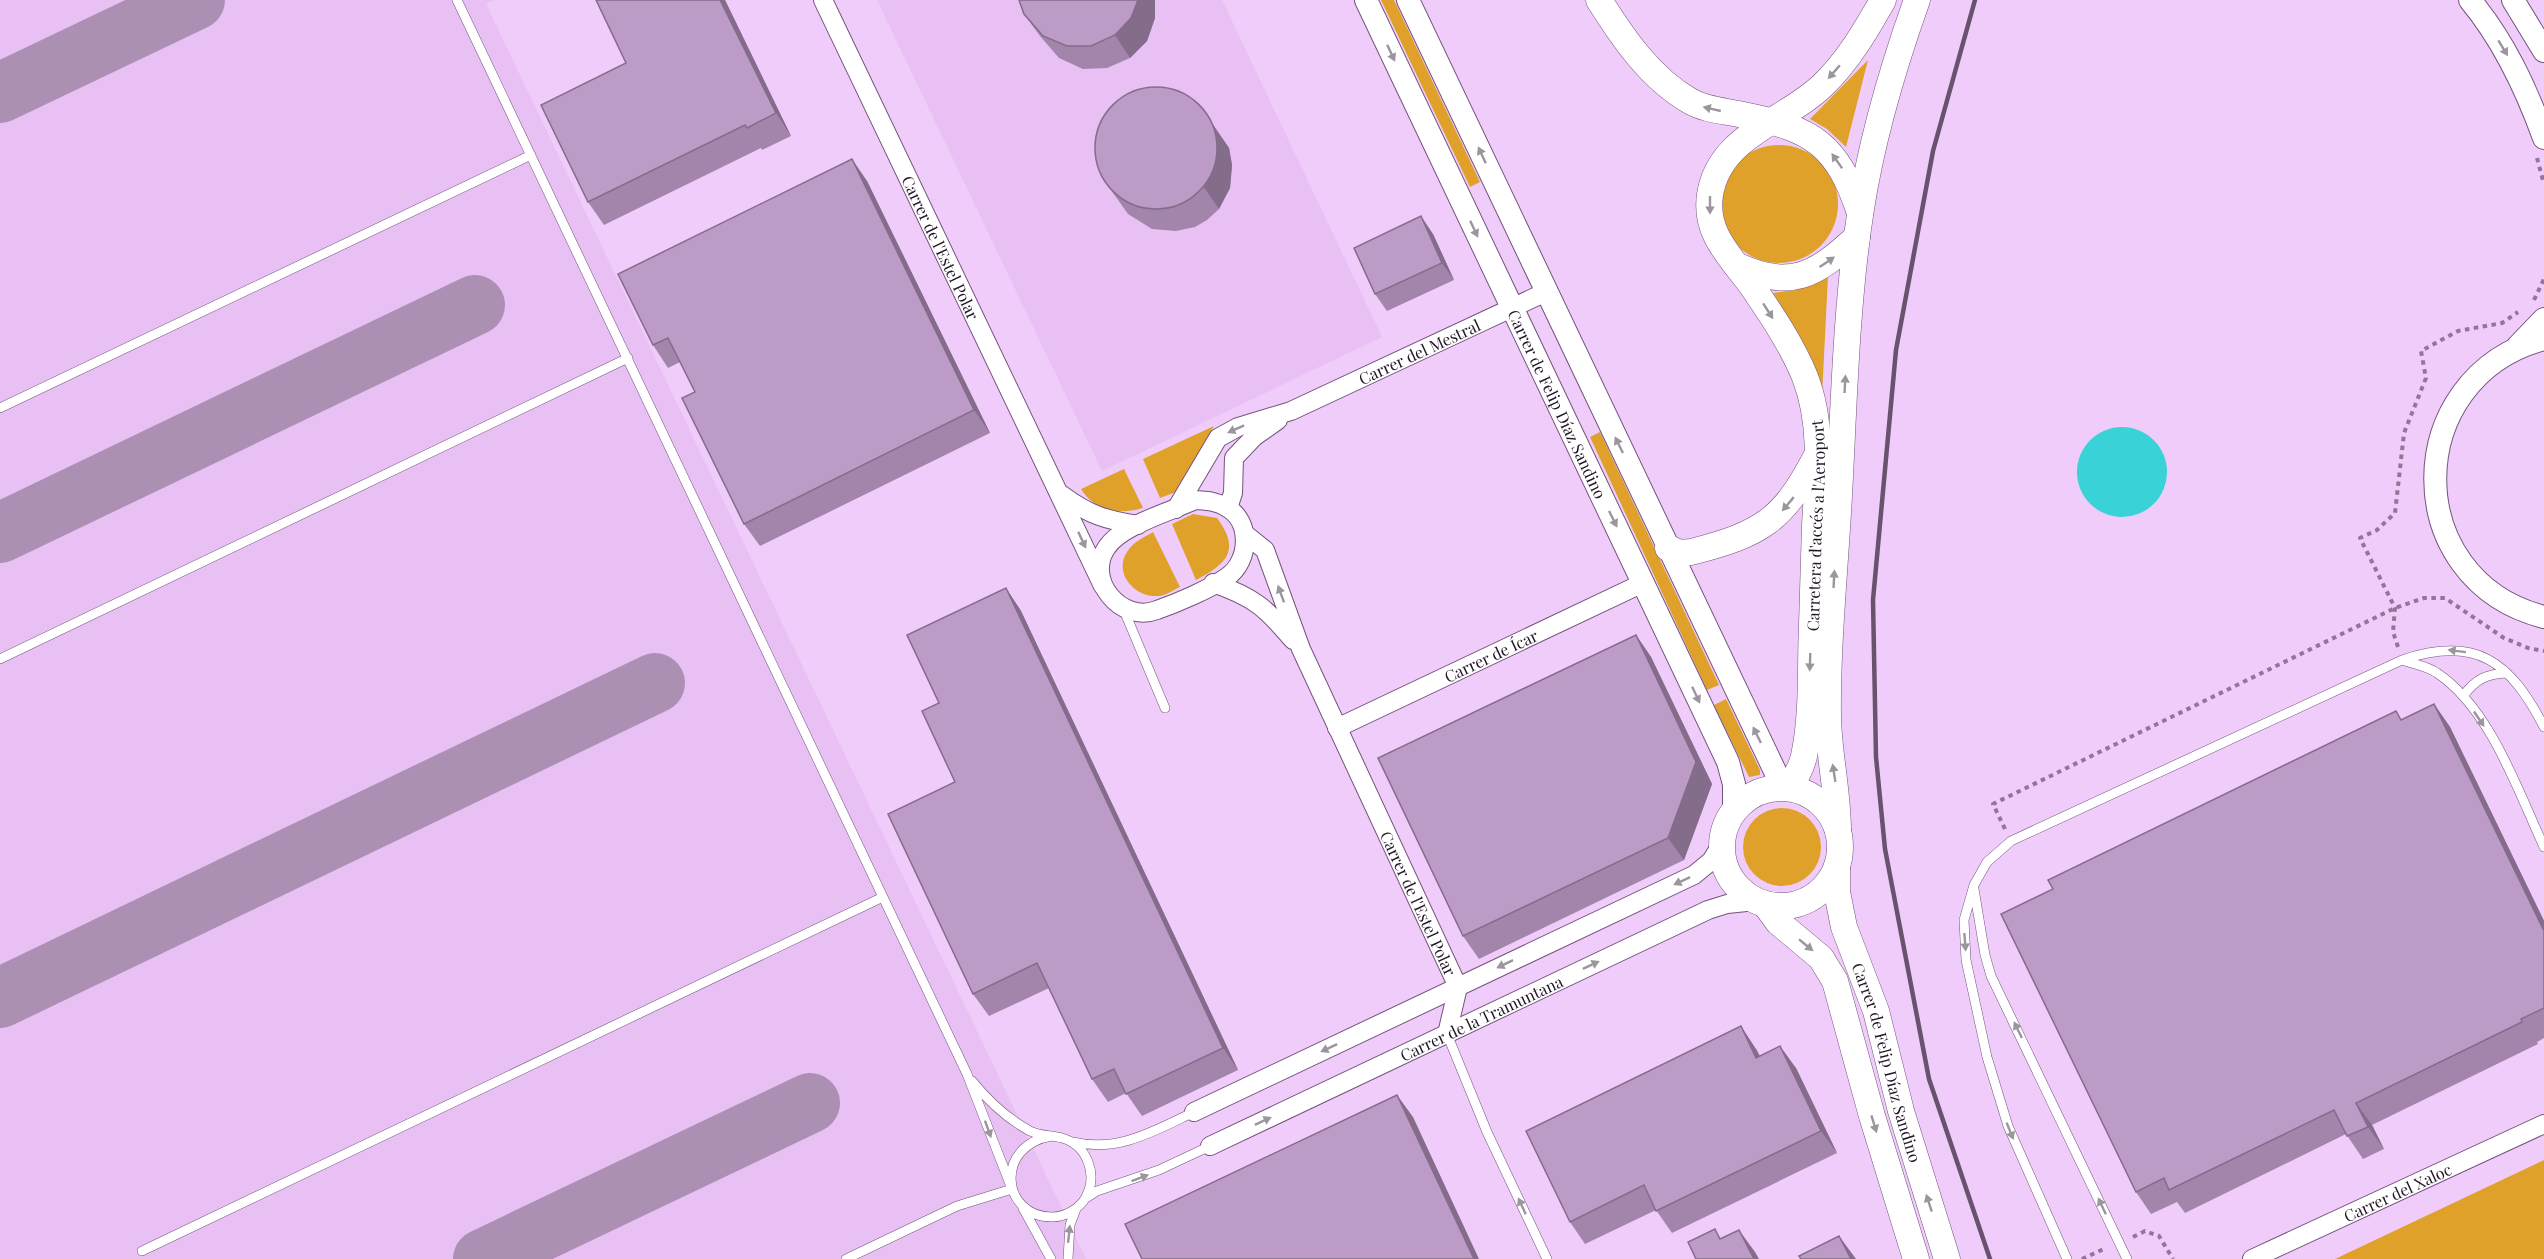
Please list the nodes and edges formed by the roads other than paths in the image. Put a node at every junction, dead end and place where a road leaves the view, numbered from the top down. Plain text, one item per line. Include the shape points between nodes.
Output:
1 (457, 0) edge
2 (823, 0) edge
3 (1366, 0) edge
4 (1408, 0) edge
5 (1599, 0) edge
6 (1883, 0) edge
7 (1917, 0) edge
8 (2470, 0) edge
9 (2513, 0) edge
10 (2544, 51) edge
11 (1770, 121) junction
12 (2544, 138) edge
13 (531, 155) junction
14 (1859, 225) junction
15 (1733, 264) junction
16 (1546, 292) junction
17 (1512, 310) junction
18 (2544, 319) edge
19 (2544, 339) edge
20 (2516, 349) junction
21 (627, 358) junction
22 (0, 408) edge
23 (1291, 411) junction
24 (1818, 454) junction
25 (1060, 494) junction
26 (1228, 508) junction
27 (1176, 509) junction
28 (1138, 525) junction
29 (1245, 534) junction
30 (1668, 548) junction
31 (1643, 583) junction
32 (1213, 584) junction
33 (1103, 586) junction
34 (1124, 608) junction
35 (2540, 617) edge
36 (1301, 649) junction
37 (0, 659) edge
38 (2402, 660) junction
39 (2507, 673) junction
40 (2463, 696) junction
41 (1165, 708) dead end
42 (2544, 727) edge
43 (1337, 728) junction
44 (1785, 788) junction
45 (1734, 811) junction
46 (1838, 831) junction
47 (1723, 842) junction
48 (2544, 847) edge
49 (1837, 866) junction
50 (1974, 885) junction
51 (883, 897) junction
52 (1760, 902) junction
53 (1458, 987) junction
54 (1447, 1034) junction
55 (967, 1074) junction
56 (1194, 1112) joint
57 (2544, 1124) edge
58 (1052, 1136) junction
59 (1070, 1141) junction
60 (1210, 1146) joint
61 (1012, 1189) junction
62 (1086, 1198) junction
63 (1020, 1203) junction
64 (1076, 1209) junction
65 (142, 1251) dead end
66 (846, 1259) edge
67 (1052, 1259) edge
68 (1068, 1259) edge
69 (1547, 1259) edge
70 (1916, 1259) edge
71 (1947, 1259) edge
72 (2067, 1259) edge
73 (2127, 1259) edge
74 (2252, 1259) edge

1 - 13 lane
2 - 25 street, Carrer de l'Estel Polar
3 -> 17 street, Carrer de Felip Díaz Sandino
16 -> 4 street
11 -> 5 main road via 1690,101 1637,55
6 -> 11 main road, Carretera d'accés a l'Aeroport via 1852,49 1822,86
7 - 14 main road, Carretera d'accés a l'Aeroport via 1885,98
8 -> 12 street via 2484,16 2521,80
9 - 10 street
14 -> 11 main road via 1845,174 1830,152 1818,141
11 -> 15 main road, Carretera d'accés a l'Aeroport via 1730,152 1713,180 1709,210 1712,226
13 - 21 lane
13 - 22 lane
15 -> 14 main road via 1764,277 1791,278 1820,267
46 -> 14 main road, Carretera d'accés a l'Aeroport via 1829,679 1847,342
15 -> 24 main road, Carretera d'accés a l'Aeroport via 1772,316 1804,376 1813,403
16 - 17 street, Carrer del Mestral
30 -> 16 street
17 - 23 street, Carrer del Mestral
17 -> 31 street, Carrer de Felip Díaz Sandino
18 - 20 street
19 - 20 street
20 - 35 street via 2490,364 2461,394 2442,431 2434,480 2443,529 2469,572 2508,604
21 - 37 lane
21 - 51 lane
23 - 26 street, Carrer del Mestral via 1254,437 1234,458 1233,493
23 -> 27 street, Carrer del Mestral via 1239,427 1218,438
24 -> 30 main road via 1795,496 1782,512 1760,528 1691,552
24 -> 44 main road, Carretera d'accés a l'Aeroport via 1808,723 1799,773
25 - 28 street via 1104,520
25 -> 33 street, Carrer de l'Estel Polar
26 - 27 street via 1213,501 1195,500
26 - 29 street
27 - 28 street
28 - 33 street via 1119,534 1106,548 1100,567
29 - 32 street via 1245,550 1239,565
36 -> 29 street, Carrer de l'Estel Polar via 1265,550
44 -> 30 street
31 - 43 street, Carrer de Ícar
31 -> 45 street, Carrer de Felip Díaz Sandino via 1728,762 1734,784
32 - 34 street via 1155,611 1139,613
32 - 36 street, Carrer de l'Estel Polar via 1236,591 1269,610
33 - 34 street via 1111,599
34 - 41 lane
36 - 43 street, Carrer de l'Estel Polar
39 -> 38 lane via 2478,654 2450,649
38 - 40 lane via 2435,671
38 - 50 lane via 2011,841 1987,862
39 - 40 lane via 2489,674 2474,682
39 - 42 lane via 2530,699
40 -> 48 lane via 2494,742
43 - 53 street, Carrer de l'Estel Polar
44 - 45 main road via 1760,792
44 - 46 main road via 1802,791 1817,800 1830,813
45 - 47 main road
46 - 49 main road
47 - 52 main road via 1730,876
47 -> 53 street via 1711,861 1694,875
49 - 52 main road via 1826,886 1811,898 1787,906
71 -> 49 main road, Carrer de Felip Díaz Sandino via 1872,1000 1844,927
50 -> 72 lane via 1964,920 1966,960 1987,1057 2008,1126
73 -> 50 lane via 1992,976
51 - 55 lane
51 - 65 lane
54 -> 52 street, Carrer de la Tramuntana via 1708,910 1727,904
52 -> 70 main road, Carrer de Felip Díaz Sandino via 1821,958 1835,981
53 - 54 street, Carrer de l'Estel Polar
53 -> 56 street
60 -> 54 street, Carrer de la Tramuntana
69 -> 54 lane via 1487,1132
55 - 58 lane via 1000,1112 1034,1133
55 -> 61 lane
56 - 59 lane via 1125,1142 1088,1145
57 - 74 street, Carrer del Xaloc
58 - 59 lane
58 - 61 lane via 1038,1138 1019,1152 1013,1164
59 - 62 lane via 1081,1150 1091,1173
62 -> 60 lane
61 - 63 lane
61 - 66 lane via 957,1206
62 - 64 lane
63 - 64 lane via 1038,1215 1054,1218
63 - 67 lane
68 -> 64 lane via 1070,1225

